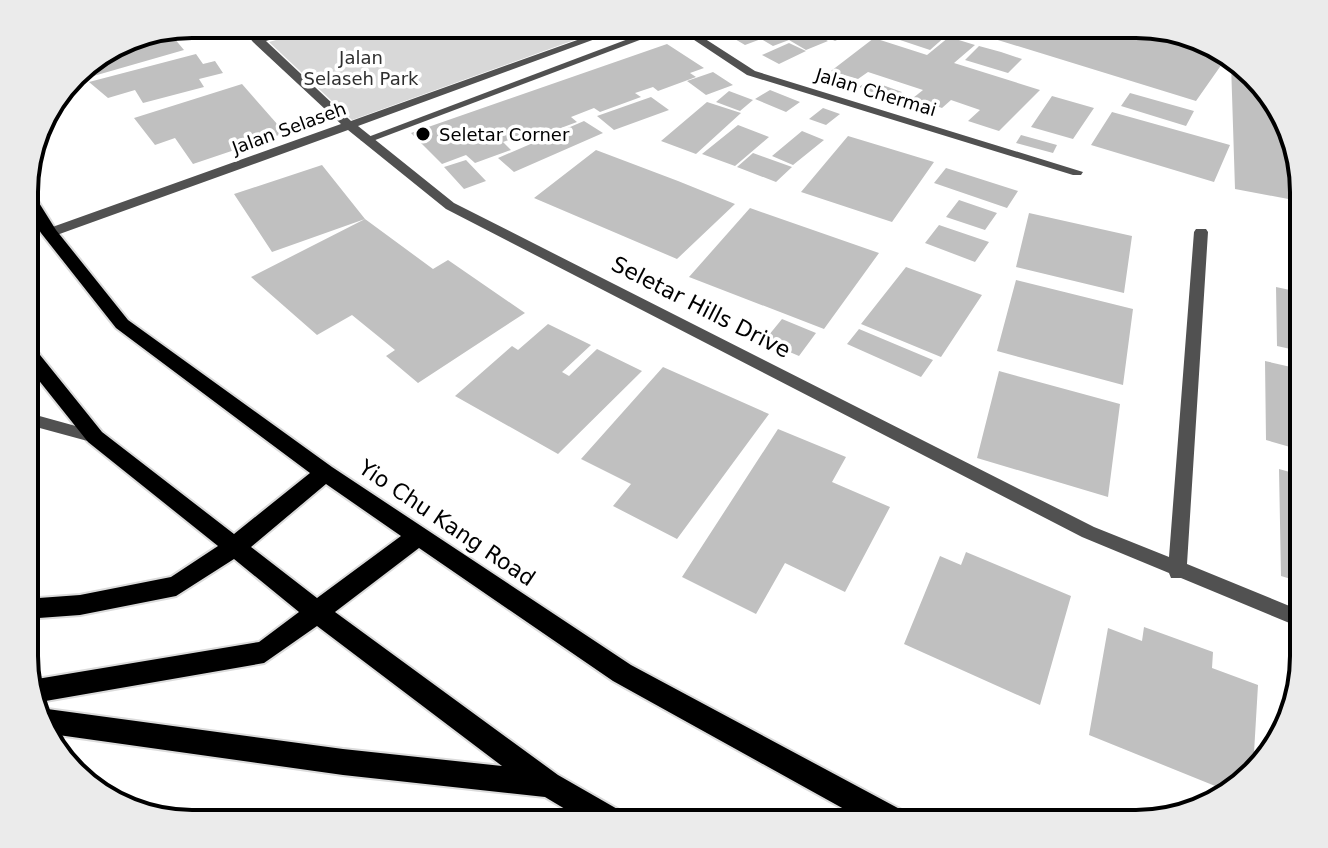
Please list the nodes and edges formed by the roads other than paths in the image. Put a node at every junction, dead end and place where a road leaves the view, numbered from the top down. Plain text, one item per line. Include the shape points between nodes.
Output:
1 (264, 38) edge
2 (592, 38) edge
3 (639, 38) edge
4 (697, 38) edge
5 (257, 40) joint
6 (349, 125) junction
7 (366, 140) junction
8 (1077, 172) dead end
9 (38, 215) edge
10 (1201, 232) dead end
11 (49, 233) junction
12 (38, 366) edge
13 (38, 422) edge
14 (95, 437) junction
15 (325, 473) junction
16 (417, 537) junction
17 (233, 548) junction
18 (1177, 572) junction
19 (38, 608) edge
20 (316, 613) junction
21 (1290, 616) edge
22 (42, 690) edge
23 (53, 722) edge
24 (549, 784) junction
25 (593, 810) edge
26 (873, 810) edge

1 - 5 street
2 - 6 street, Jalan Selaseh
3 - 7 street
4 - 8 street, Jalan Chermai via 751,73
5 - 6 street, Seletar Hills Drive
6 - 7 street, Seletar Hills Drive
6 - 11 street, Jalan Selaseh
7 - 18 street, Seletar Hills Drive via 450,206 1088,532
9 - 11 main road, Yio Chu Kang Road
10 - 18 street
11 - 15 main road, Yio Chu Kang Road via 122,324
12 - 14 main road
13 - 14 street
14 - 17 main road
15 - 16 main road, Yio Chu Kang Road
15 - 17 main road
16 - 20 main road
16 - 26 main road, Yio Chu Kang Road via 622,673
17 - 19 main road via 176,586
17 - 20 main road
18 - 21 street, Seletar Hills Drive
20 - 22 main road via 264,652
20 - 24 main road
23 - 24 main road
24 - 25 main road

